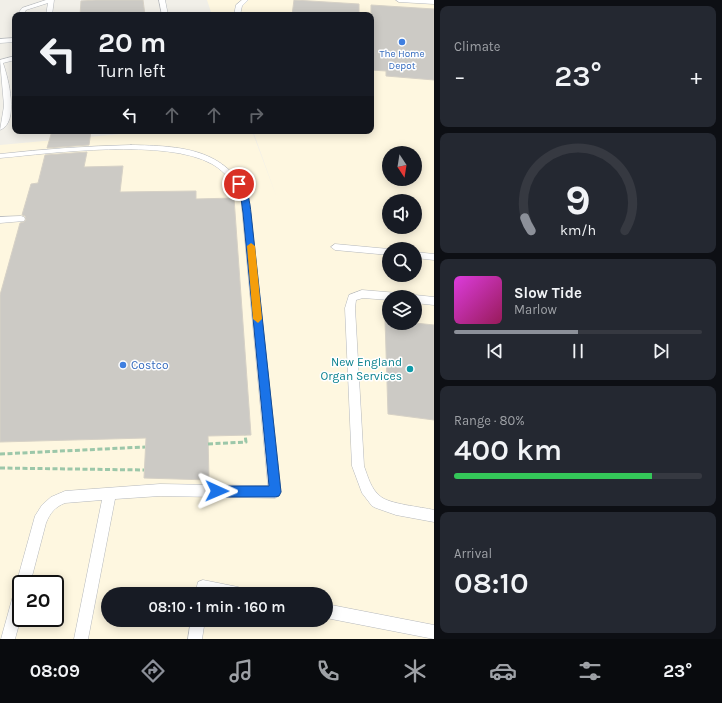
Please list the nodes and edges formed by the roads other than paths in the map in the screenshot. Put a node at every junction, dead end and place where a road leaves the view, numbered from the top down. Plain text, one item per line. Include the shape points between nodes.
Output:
1 (51, 0) edge
2 (162, 0) edge
3 (245, 0) edge
4 (399, 0) edge
5 (434, 2) edge
6 (22, 12) edge
7 (49, 12) edge
8 (164, 12) edge
9 (238, 12) edge
10 (12, 40) edge
11 (0, 41) edge
12 (12, 59) edge
13 (0, 62) edge
14 (0, 128) edge
15 (0, 156) edge
16 (21, 219) dead end
17 (0, 220) edge
18 (335, 247) dead end
19 (382, 251) edge
20 (422, 256) edge
21 (434, 257) edge
22 (382, 296) edge
23 (422, 300) edge
24 (434, 301) edge
25 (110, 493) junction
26 (434, 516) edge
27 (25, 575) edge
28 (333, 612) edge
29 (12, 625) edge
30 (197, 627) edge
31 (434, 632) edge
32 (8, 639) edge
33 (81, 639) edge
34 (195, 639) edge

1 - 6 lane via 24,8
1 - 7 lane
2 - 8 lane
3 - 9 lane via 239,5
4 - 5 lane
10 - 11 lane
12 - 13 lane
13 - 14 lane via 8,100 4,124
15 - 25 lane via 58,150 118,148 155,148 190,153 218,164 231,174 245,198 275,492 160,490
16 - 17 lane
18 - 19 lane
20 - 21 lane
22 - 26 lane via 362,294 352,298 350,308 358,466 366,489 376,502 396,509
23 - 24 lane
25 - 27 lane via 65,497 46,509 40,521
25 - 33 lane
28 - 31 lane
29 - 32 lane
30 - 34 lane

